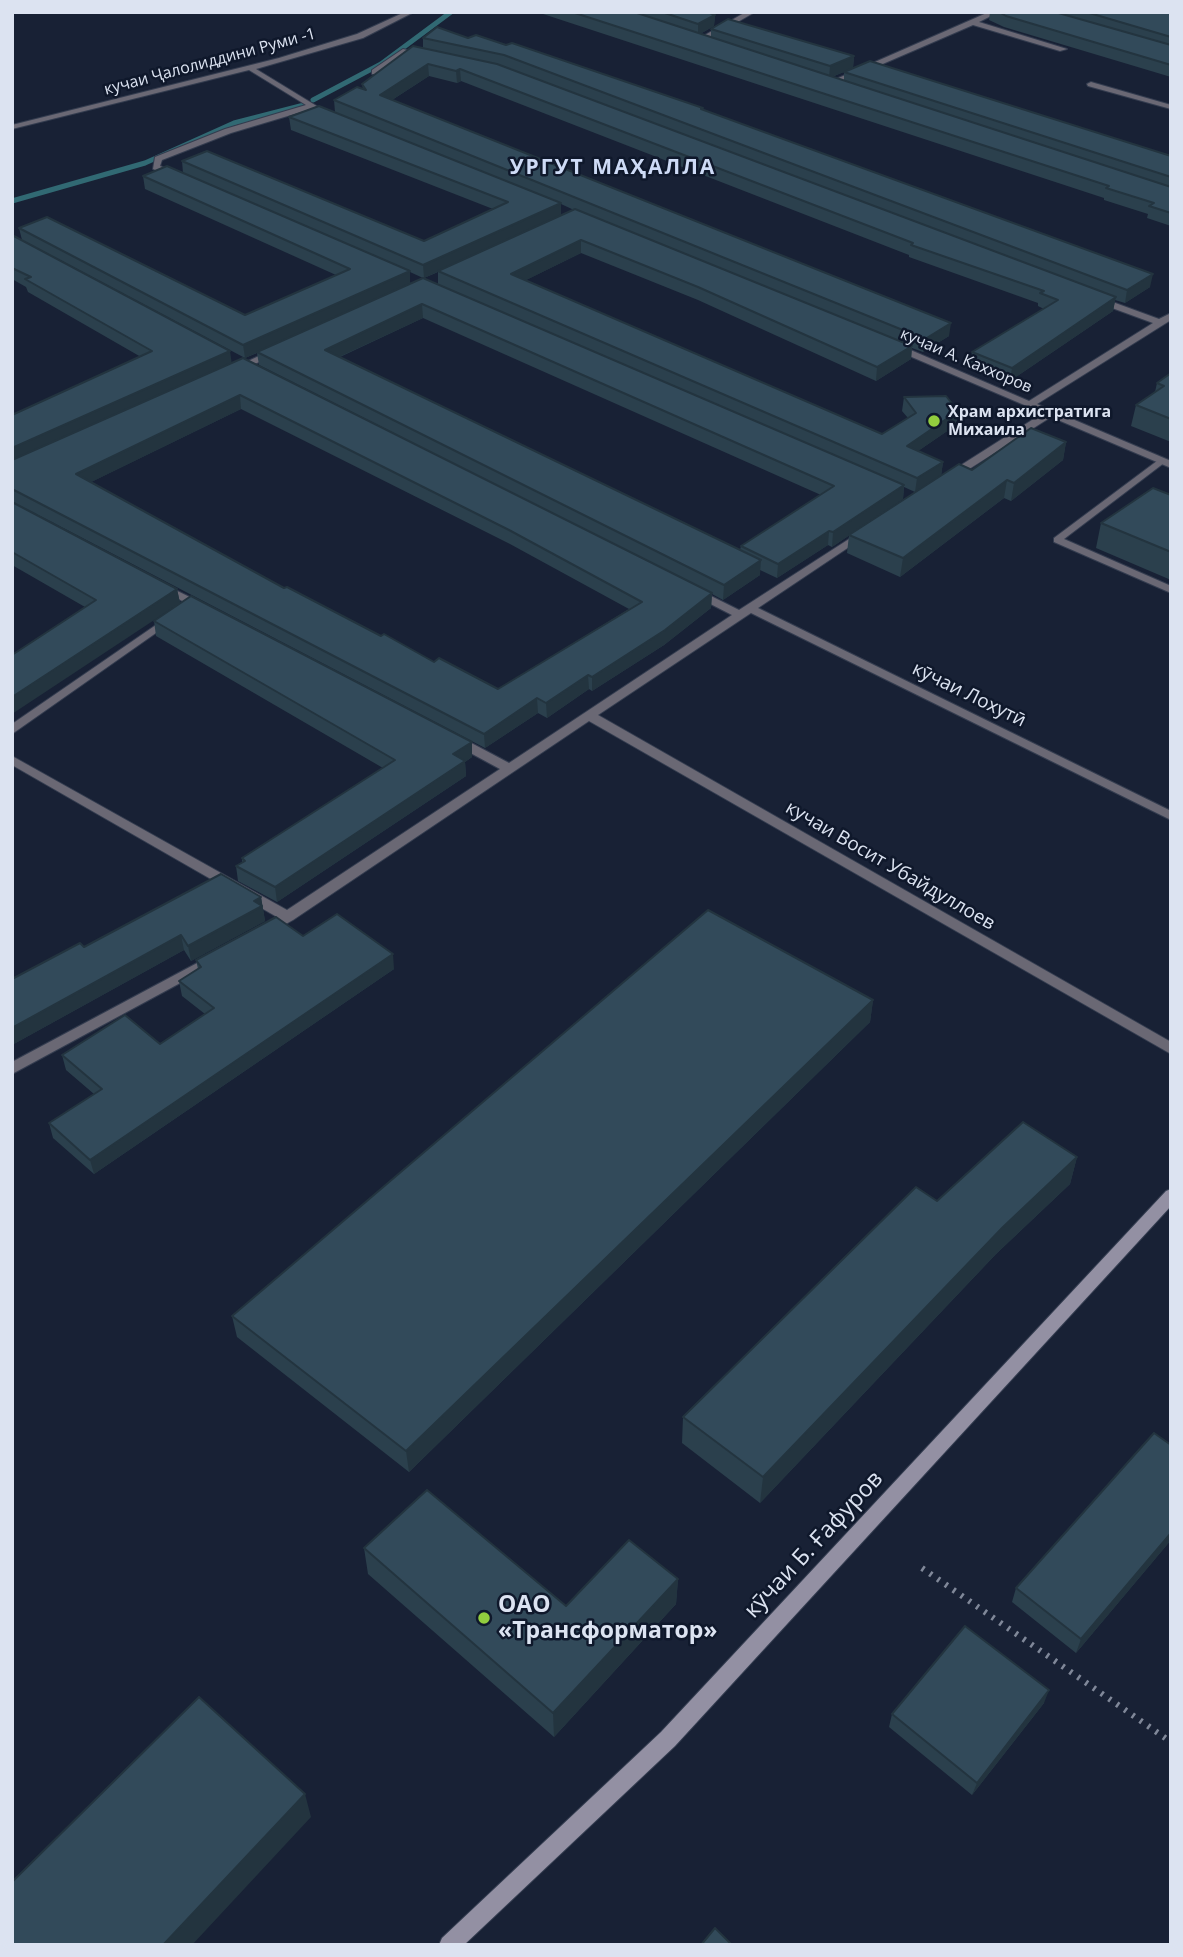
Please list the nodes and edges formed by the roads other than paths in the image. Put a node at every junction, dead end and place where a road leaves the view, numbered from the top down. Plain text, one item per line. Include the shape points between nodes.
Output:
1 (411, 12) edge
2 (752, 12) edge
3 (996, 12) edge
4 (972, 22) junction
5 (687, 36) edge
6 (700, 40) junction
7 (713, 44) edge
8 (1063, 49) edge
9 (433, 57) edge
10 (250, 68) junction
11 (375, 72) edge
12 (820, 79) edge
13 (831, 83) junction
14 (1091, 84) dead end
15 (845, 87) edge
16 (312, 106) junction
17 (1171, 107) edge
18 (339, 120) edge
19 (12, 127) edge
20 (182, 178) edge
21 (1082, 293) edge
22 (1171, 316) edge
23 (1160, 323) junction
24 (880, 341) edge
25 (293, 344) edge
26 (233, 359) edge
27 (245, 365) junction
28 (257, 372) edge
29 (220, 376) edge
30 (1032, 403) junction
31 (1048, 415) junction
32 (1166, 463) edge
33 (938, 485) edge
34 (872, 528) edge
35 (145, 577) edge
36 (678, 584) edge
37 (1171, 590) edge
38 (193, 602) junction
39 (745, 612) junction
40 (218, 615) edge
41 (590, 716) junction
42 (12, 730) edge
43 (449, 737) edge
44 (12, 760) edge
45 (510, 769) junction
46 (1171, 816) edge
47 (288, 917) junction
48 (253, 937) edge
49 (230, 950) edge
50 (1171, 1049) edge
51 (12, 1069) edge
52 (1171, 1195) edge
53 (449, 1945) edge

1 - 10 street, кучаи Ҷалолиддини Руми -1 via 360,36
2 - 6 street
3 - 4 street
4 - 8 street
4 - 13 street
5 - 6 street
6 - 7 street
9 - 11 street via 406,51
10 - 16 street
10 - 19 street, кучаи Ҷалолиддини Руми -1
12 - 13 street
13 - 15 street
14 - 17 street
16 - 18 street
16 - 20 street via 228,131 158,159 156,167
21 - 23 street
22 - 23 street
23 - 30 street
24 - 30 street, кучаи А. Каххоров
25 - 27 street
26 - 27 street
27 - 28 street
27 - 29 street
30 - 31 street, кучаи А. Каххоров
31 - 32 street, кучаи А. Каххоров
31 - 33 street
32 - 37 lane via 1057,540
34 - 39 street
35 - 38 street
36 - 39 street, кӯчаи Лохутӣ
38 - 40 street
38 - 42 street
39 - 41 street
39 - 46 street, кӯчаи Лохутӣ
41 - 45 street
41 - 50 street, кучаи Восит Убайдуллоев
43 - 45 street
44 - 47 street
45 - 47 street
47 - 48 street
49 - 51 street
52 - 53 street, кӯчаи Б. Ғафуров via 668,1740

